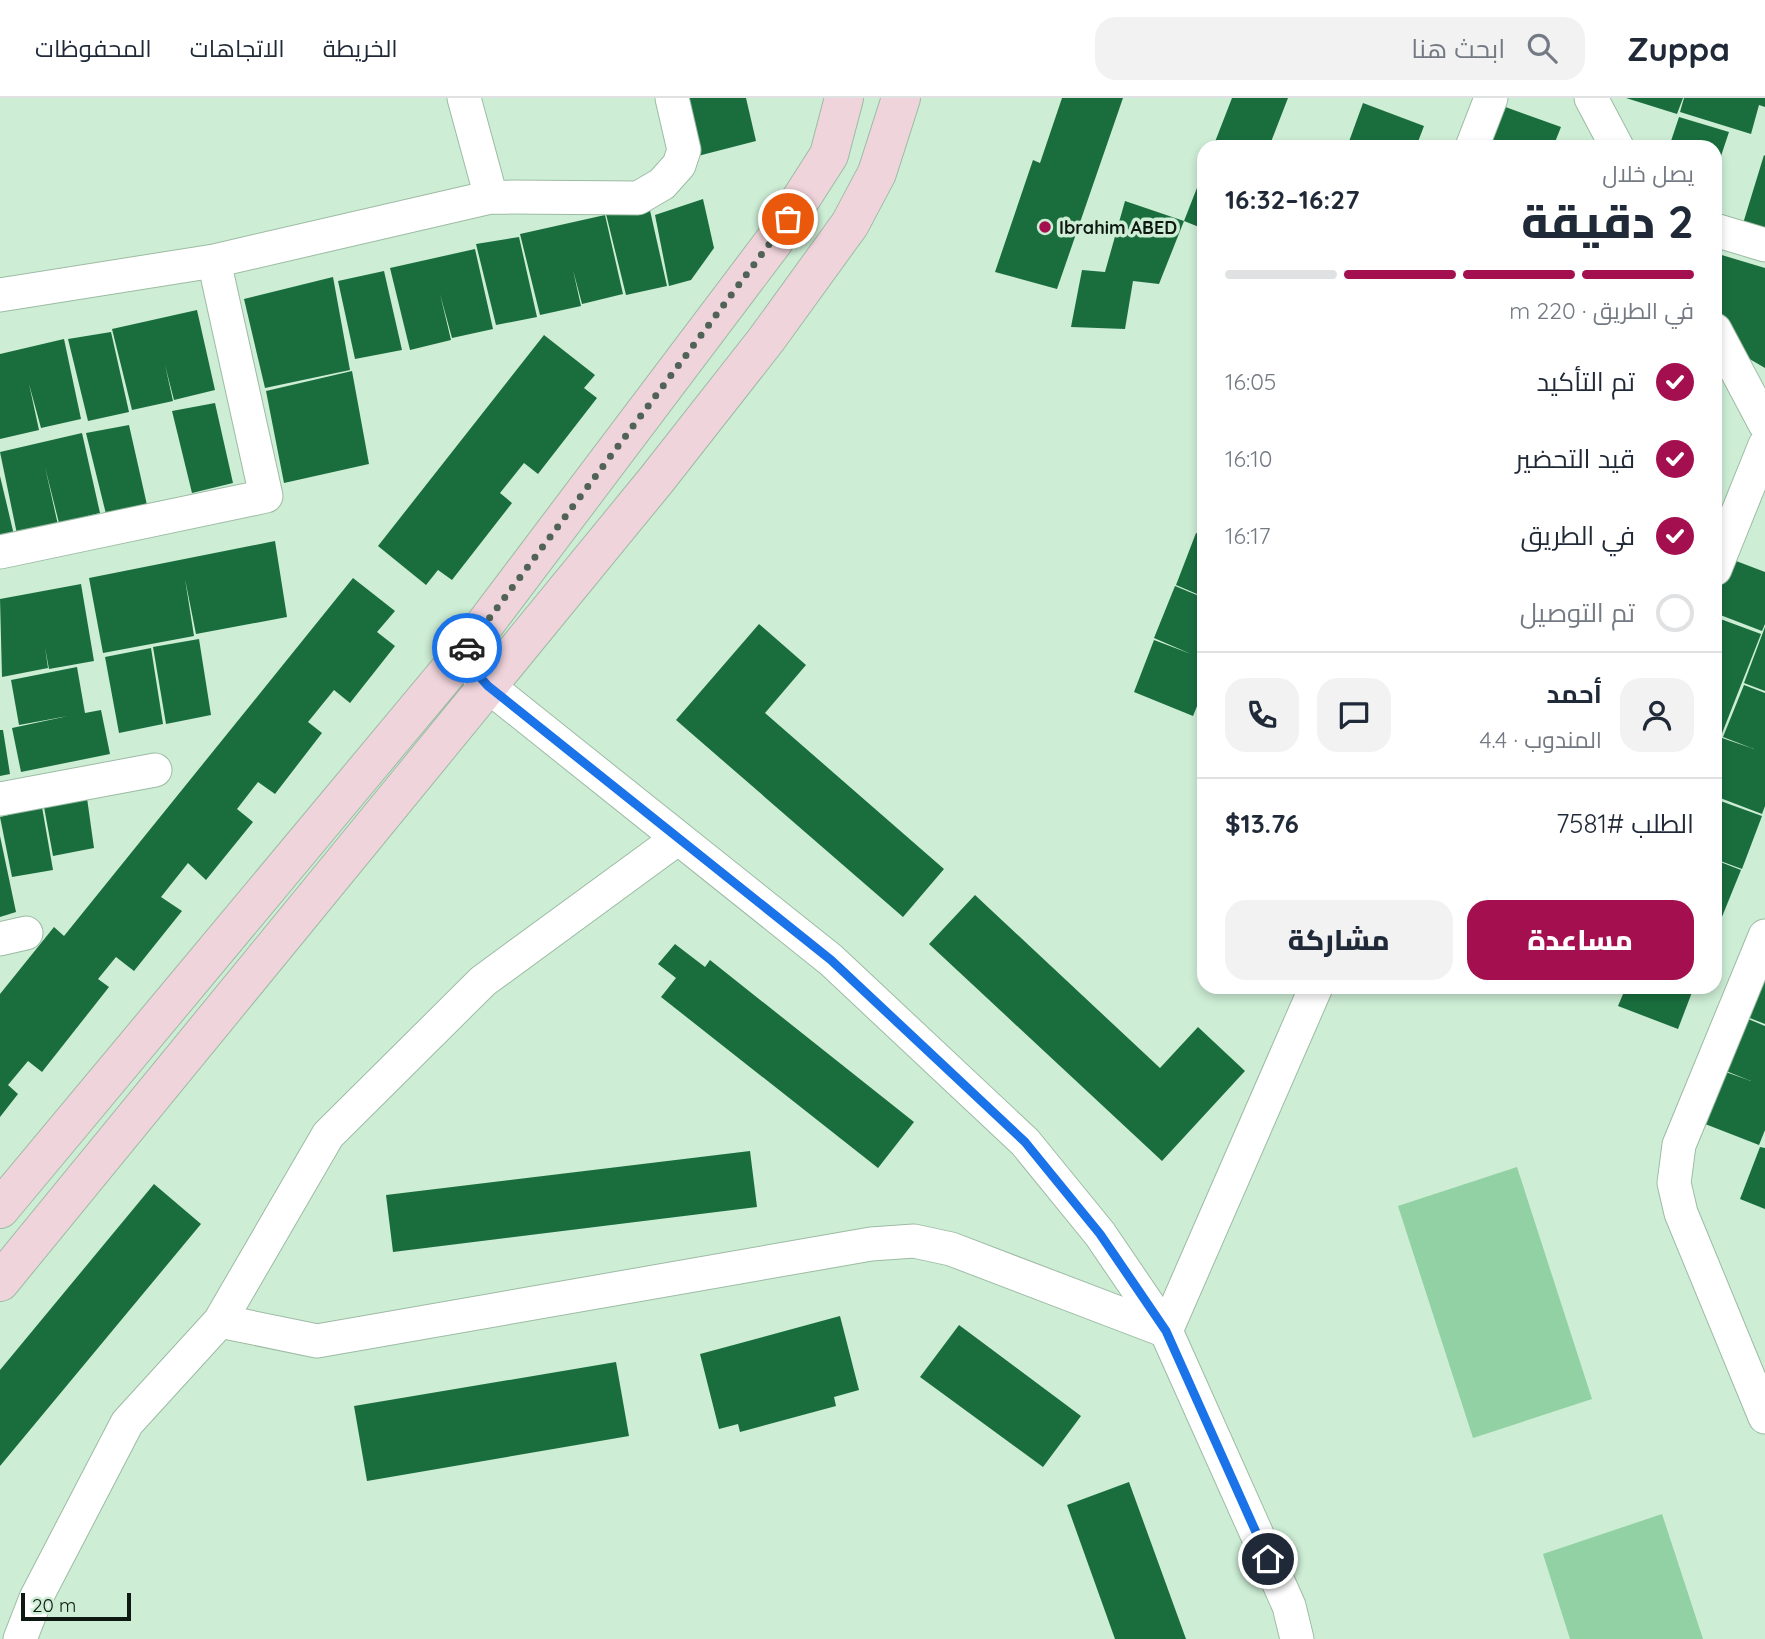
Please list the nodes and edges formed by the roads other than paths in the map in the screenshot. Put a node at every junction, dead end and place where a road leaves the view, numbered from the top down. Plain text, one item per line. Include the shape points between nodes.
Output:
1 (464, 98) edge
2 (672, 98) edge
3 (844, 98) edge
4 (901, 98) edge
5 (1492, 98) edge
6 (1598, 103) edge
7 (1475, 140) edge
8 (1614, 140) edge
9 (491, 197) junction
10 (1722, 232) edge
11 (1765, 245) edge
12 (214, 261) junction
13 (0, 295) edge
14 (1722, 343) edge
15 (1765, 424) edge
16 (1765, 445) edge
17 (0, 552) edge
18 (1722, 552) edge
19 (461, 656) junction
20 (488, 686) junction
21 (155, 770) dead end
22 (0, 799) edge
23 (677, 839) junction
24 (1765, 936) edge
25 (1313, 994) edge
26 (0, 1209) edge
27 (0, 1282) edge
28 (220, 1321) junction
29 (1166, 1331) junction
30 (1765, 1417) edge
31 (20, 1639) edge
32 (1297, 1639) edge

1 - 9 street
2 - 9 street via 684,150 662,184 639,198
3 - 19 main road via 829,155 774,241
4 - 20 main road via 877,173 850,224 657,480
5 - 7 street
6 - 8 street
9 - 12 street
10 - 11 street
12 - 13 street
12 - 17 street via 265,496
14 - 15 street
16 - 18 street
19 - 20 street
19 - 26 main road
20 - 23 street
20 - 27 main road
21 - 22 street
23 - 28 street via 483,981 328,1135
23 - 29 street via 831,960 1025,1142 1100,1234
24 - 30 street via 1679,1146 1674,1184 1681,1213
25 - 29 street
28 - 29 street via 317,1341 871,1244 914,1241 951,1249
28 - 31 street via 127,1423 36,1598
29 - 32 street via 1289,1606

